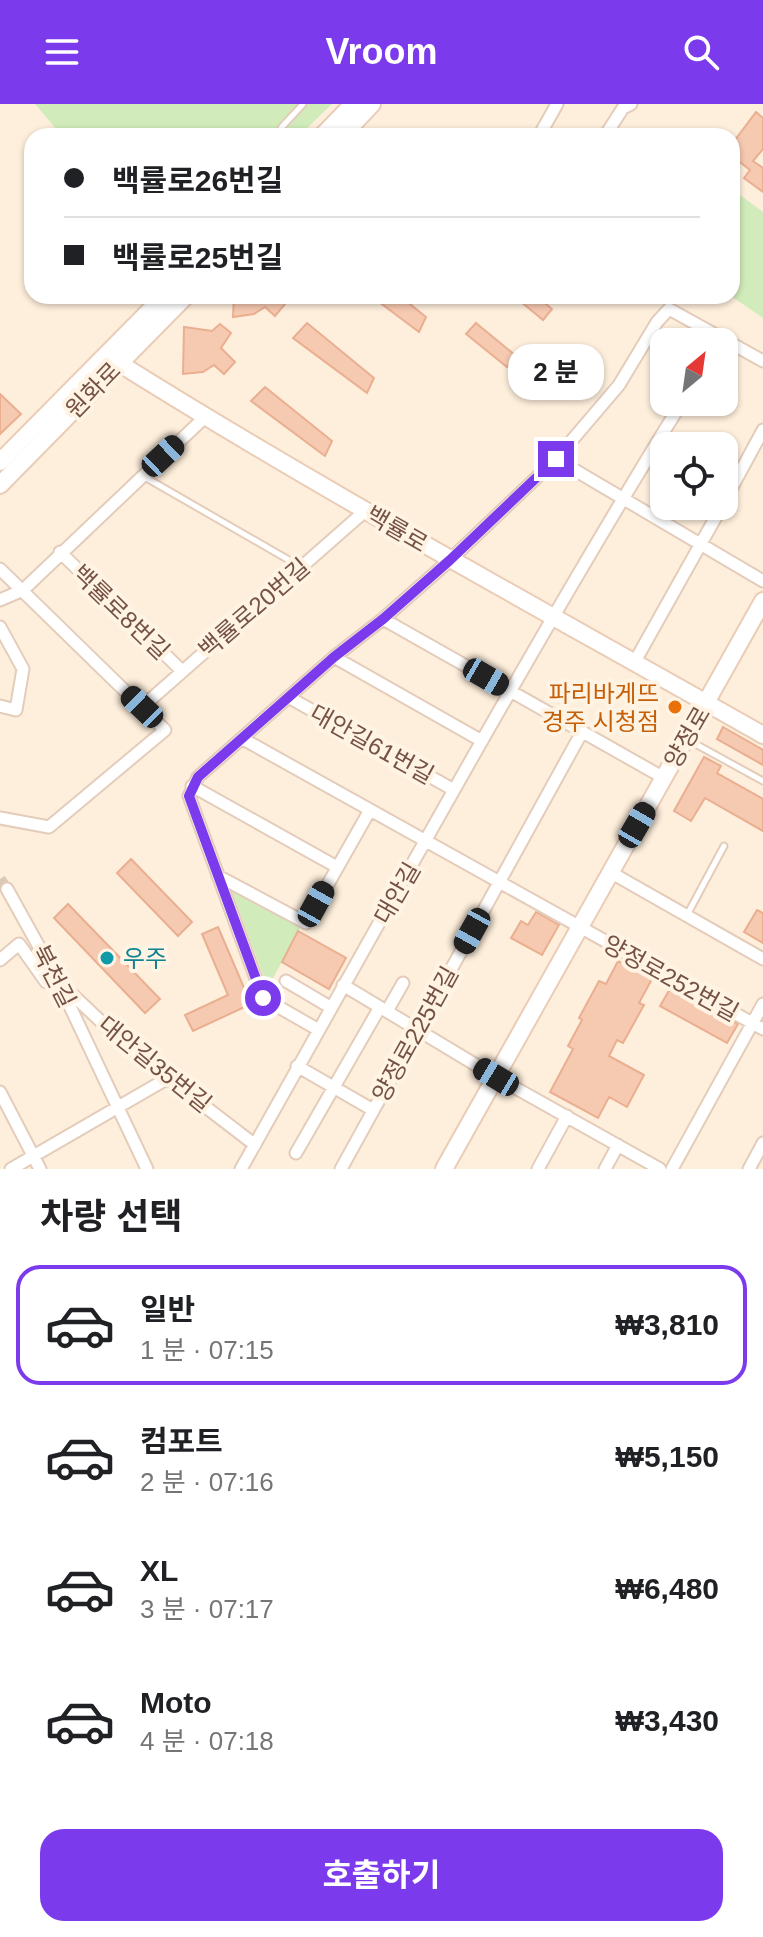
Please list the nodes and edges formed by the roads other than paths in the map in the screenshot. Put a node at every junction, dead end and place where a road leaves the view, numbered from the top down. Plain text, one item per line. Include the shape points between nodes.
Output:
1 (303, 104) edge
2 (353, 104) edge
3 (372, 104) edge
4 (557, 104) edge
5 (623, 105) edge
6 (281, 128) edge
7 (330, 128) edge
8 (350, 128) edge
9 (544, 128) edge
10 (610, 128) edge
11 (157, 304) edge
12 (177, 304) edge
13 (653, 328) edge
14 (700, 328) edge
15 (650, 334) edge
16 (738, 349) edge
17 (112, 359) junction
18 (763, 361) edge
19 (673, 416) edge
20 (205, 417) junction
21 (763, 430) edge
22 (556, 459) junction
23 (0, 462) edge
24 (143, 475) junction
25 (738, 476) edge
26 (0, 485) edge
27 (622, 498) junction
28 (365, 511) junction
29 (714, 520) edge
30 (701, 544) junction
31 (60, 552) junction
32 (450, 560) junction
33 (301, 567) junction
34 (0, 569) edge
35 (763, 581) edge
36 (23, 590) junction
37 (0, 600) edge
38 (763, 601) edge
39 (554, 618) junction
40 (383, 619) junction
41 (0, 627) edge
42 (334, 657) junction
43 (634, 663) junction
44 (182, 671) junction
45 (512, 692) junction
46 (290, 698) junction
47 (706, 703) junction
48 (0, 706) edge
49 (142, 707) junction
50 (582, 732) junction
51 (763, 735) edge
52 (686, 738) junction
53 (243, 739) junction
54 (482, 741) junction
55 (664, 778) junction
56 (763, 781) edge
57 (192, 786) junction
58 (454, 790) junction
59 (370, 810) junction
60 (0, 818) edge
61 (427, 842) junction
62 (724, 846) dead end
63 (337, 867) junction
64 (610, 872) junction
65 (218, 876) junction
66 (498, 882) junction
67 (7, 889) dead end
68 (686, 915) junction
69 (579, 927) junction
70 (763, 959) edge
71 (0, 960) edge
72 (58, 981) junction
73 (286, 981) dead end
74 (403, 983) dead end
75 (343, 985) junction
76 (763, 1004) edge
77 (330, 1007) junction
78 (384, 1009) junction
79 (758, 1026) edge
80 (317, 1029) junction
81 (418, 1029) junction
82 (297, 1066) junction
83 (170, 1077) junction
84 (496, 1077) junction
85 (334, 1088) junction
86 (0, 1092) edge
87 (116, 1108) junction
88 (373, 1110) junction
89 (567, 1116) junction
90 (763, 1143) edge
91 (255, 1145) junction
92 (618, 1145) junction
93 (296, 1153) dead end
94 (34, 1156) junction
95 (11, 1169) edge
96 (40, 1169) edge
97 (147, 1169) edge
98 (241, 1169) edge
99 (341, 1169) edge
100 (444, 1169) edge
101 (538, 1169) edge
102 (605, 1169) edge
103 (660, 1169) edge
104 (672, 1169) edge
105 (749, 1169) edge

1 - 6 lane
2 - 7 street
3 - 8 street
4 - 9 street
5 - 10 street
11 - 17 street, 원화로
12 - 17 street, 원화로
13 - 14 street via 669,309
15 - 22 street via 619,385
16 - 18 street
17 - 20 street, 백률로
17 - 23 street, 원화로
17 - 26 street, 원화로
19 - 27 street, 대안길
20 - 24 street, 백률로8번길
20 - 28 street, 백률로
21 - 25 street
22 - 27 street
22 - 32 street
24 - 31 street, 백률로8번길
24 - 33 lane
27 - 30 street
27 - 39 street, 대안길
28 - 32 street, 백률로
28 - 33 street, 백률로20번길
29 - 30 street
30 - 35 street
30 - 43 street
31 - 36 street, 백률로8번길
31 - 44 street, 백률로8번길
32 - 39 street, 백률로
32 - 40 street
33 - 44 street, 백률로20번길
34 - 36 street
36 - 37 street
36 - 49 street
38 - 47 street, 양정로
39 - 43 street, 백률로
39 - 45 street, 대안길
40 - 42 street
40 - 45 street
41 - 48 street via 23,669 16,710
42 - 46 street
42 - 54 street
43 - 47 street, 백률로
44 - 49 street, 백률로20번길
45 - 50 street
45 - 54 street, 대안길
46 - 53 street
46 - 58 street, 대안길61번길
47 - 51 street, 백률로
47 - 52 street, 양정로
49 - 60 street via 165,730 49,827
50 - 55 street
50 - 66 street, 양정로225번길
52 - 55 street, 양정로
52 - 56 lane
53 - 57 street
53 - 59 street, 양정로252번길
54 - 58 street, 대안길
55 - 64 street, 양정로
57 - 63 street
57 - 65 street via 189,796
58 - 61 street, 대안길
59 - 61 street, 양정로252번길
59 - 63 street
61 - 66 street, 양정로252번길
61 - 75 street, 대안길
62 - 68 lane
63 - 65 street via 306,923
64 - 68 street
64 - 69 street, 양정로
65 - 80 street via 263,998
66 - 69 street, 양정로252번길
66 - 81 street, 양정로225번길
67 - 72 street, 북천길
68 - 70 street
69 - 79 street, 양정로252번길
69 - 84 street, 양정로
71 - 72 street via 19,944 46,982
72 - 83 street, 대안길35번길 via 129,1048
72 - 87 street, 북천길
73 - 77 street
74 - 78 street
75 - 77 street, 대안길
75 - 78 street
76 - 79 street
77 - 80 street, 대안길
78 - 81 street
78 - 85 street
79 - 104 street
80 - 82 street, 대안길
81 - 84 street
81 - 88 street, 양정로225번길
82 - 85 street
82 - 91 street, 대안길
83 - 87 street
83 - 91 street, 대안길35번길
84 - 89 street
84 - 100 street, 양정로
85 - 88 street
85 - 93 street
86 - 94 street
87 - 94 street
87 - 97 street, 북천길
88 - 99 street, 양정로225번길
89 - 92 street
89 - 101 street
90 - 105 street
91 - 98 street, 대안길
92 - 102 street
92 - 103 street
94 - 95 street
94 - 96 street

